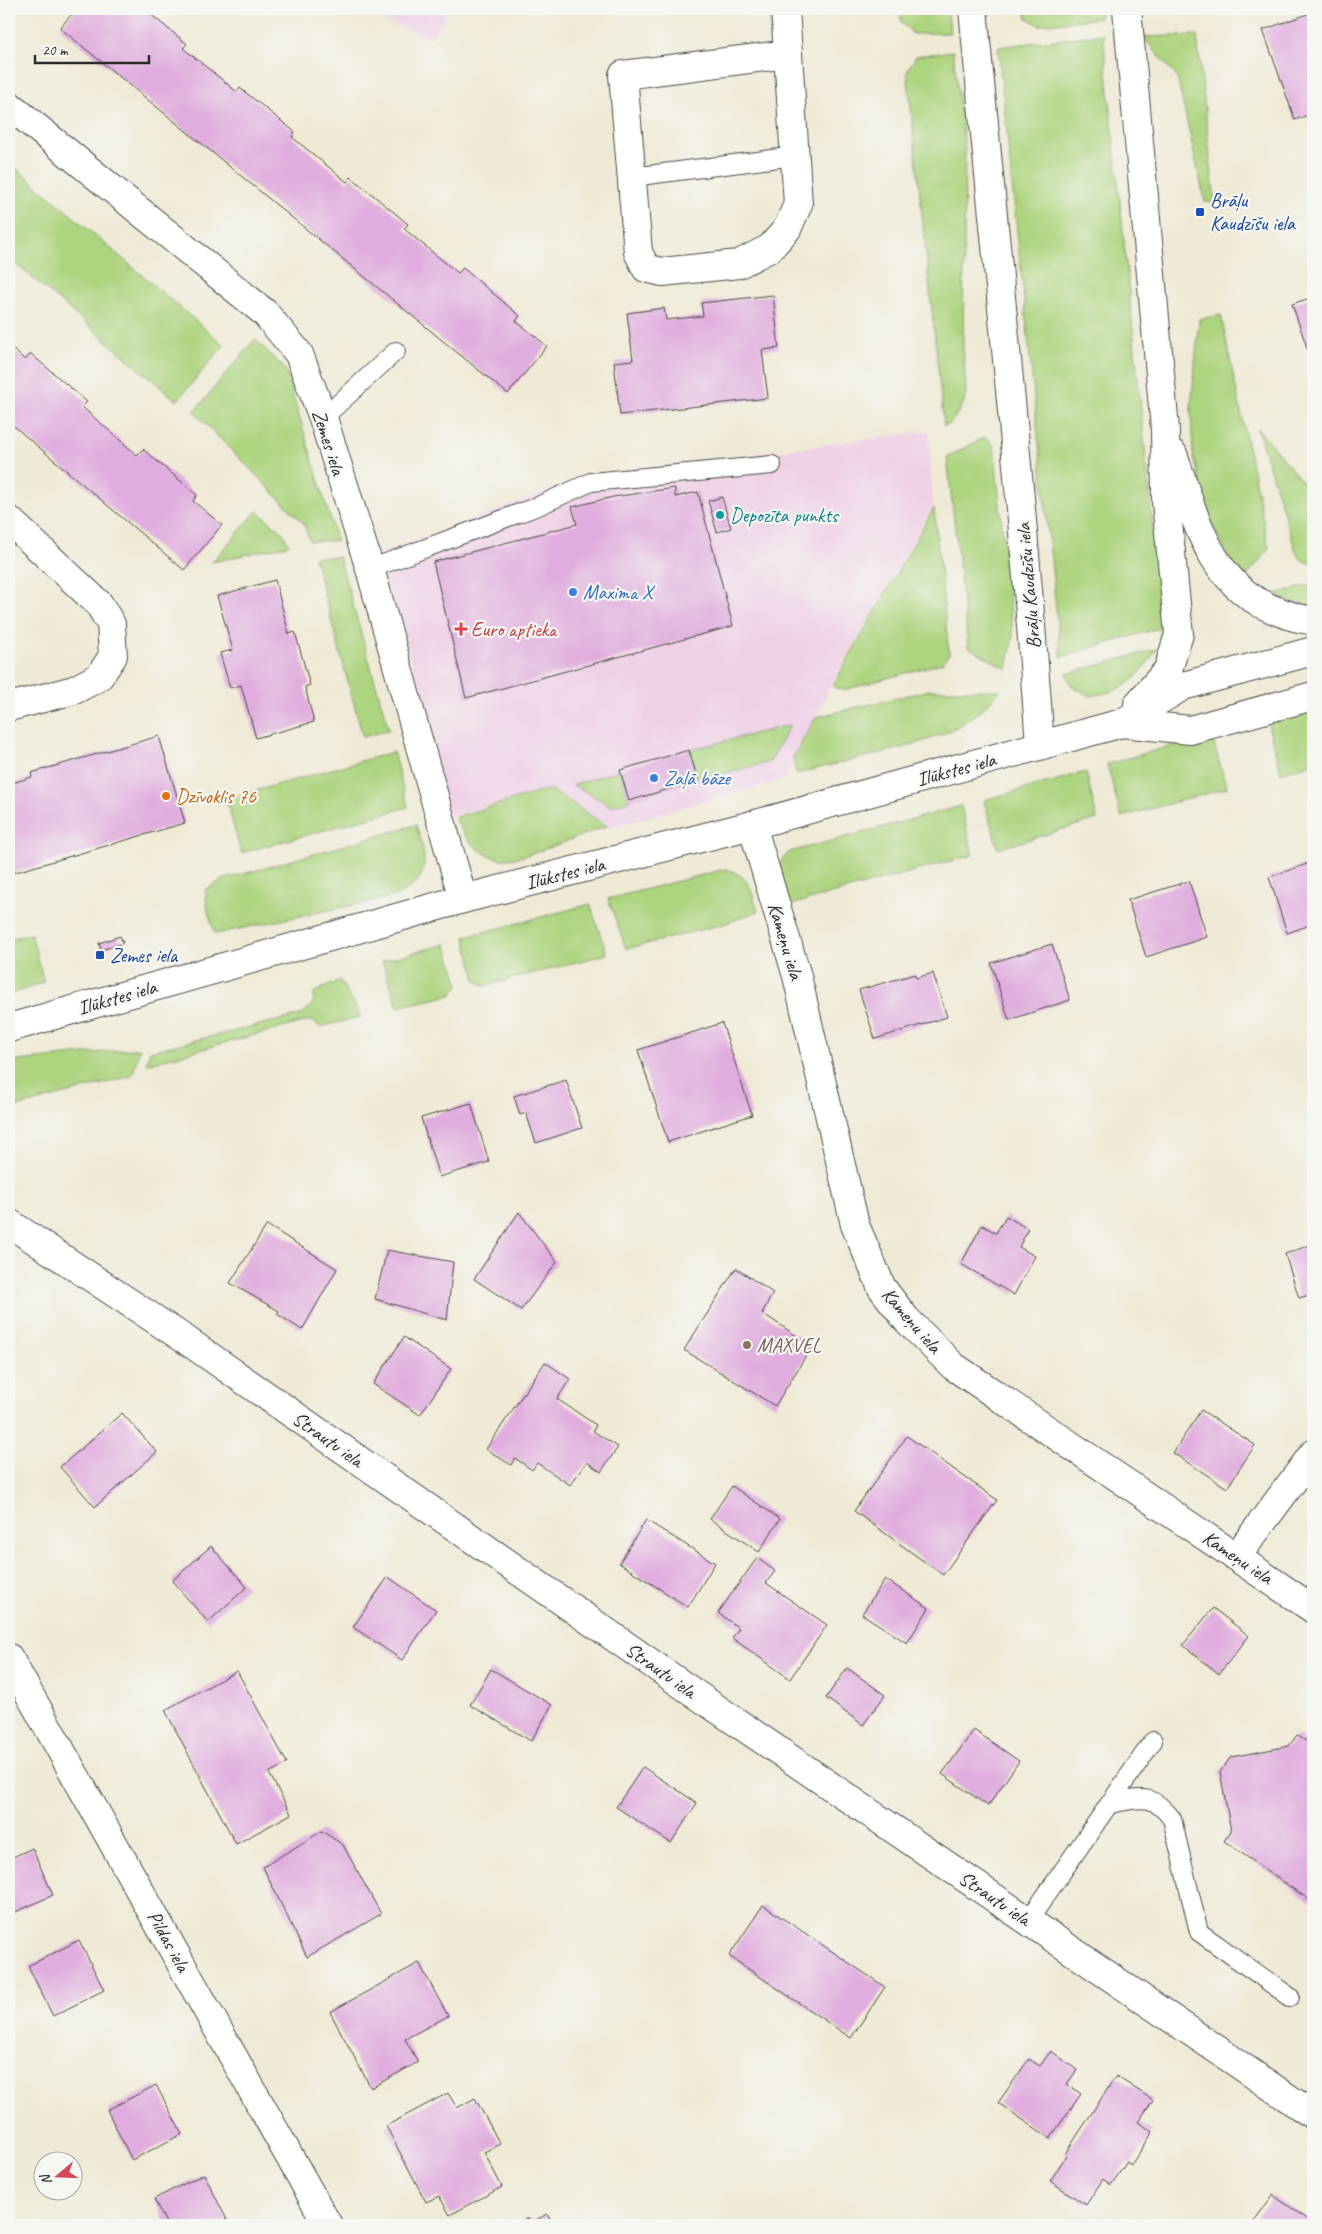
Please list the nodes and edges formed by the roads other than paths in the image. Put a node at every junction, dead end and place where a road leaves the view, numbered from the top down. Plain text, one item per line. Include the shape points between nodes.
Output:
1 (785, 9) edge
2 (972, 9) edge
3 (1127, 9) edge
4 (788, 54) junction
5 (9, 105) edge
6 (795, 156) junction
7 (632, 177) junction
8 (396, 351) dead end
9 (323, 418) junction
10 (1165, 429) junction
11 (772, 465) dead end
12 (9, 520) edge
13 (370, 569) junction
14 (1313, 620) edge
15 (1313, 651) edge
16 (1313, 696) edge
17 (9, 707) edge
18 (1122, 723) junction
19 (1040, 746) junction
20 (752, 825) junction
21 (463, 899) junction
22 (9, 1028) edge
23 (9, 1223) edge
24 (1313, 1454) edge
25 (1238, 1556) junction
26 (1313, 1609) edge
27 (9, 1658) edge
28 (1153, 1741) dead end
29 (1109, 1804) junction
30 (1028, 1921) junction
31 (1290, 1997) dead end
32 (1313, 2115) edge
33 (328, 2225) edge

1 - 4 street
2 - 19 street, Brāļu Kaudzīšu iela via 997,251
3 - 10 street
4 - 6 street
4 - 7 street via 623,75
5 - 9 street, Zemes iela via 265,314 299,354
6 - 7 lane
6 - 7 street via 798,204 787,229 770,248 739,264 662,272 646,268 638,252
8 - 9 lane
9 - 13 street, Zemes iela
10 - 14 street via 1207,548 1222,570 1233,584 1264,607
10 - 18 street via 1166,502 1179,634 1168,670
11 - 13 lane via 591,482 538,506
12 - 17 street via 99,604 111,624 113,656 99,677 74,690
13 - 21 street, Zemes iela
15 - 18 street, Ilūkstes iela via 1183,686
16 - 18 street, Ilūkstes iela via 1190,730
18 - 19 street, Ilūkstes iela
19 - 20 street, Ilūkstes iela
20 - 21 street, Ilūkstes iela
20 - 25 street, Kameņu iela via 797,976 855,1225 882,1288 906,1319 953,1366
21 - 22 street, Ilūkstes iela
23 - 30 street, Strautu iela via 186,1340
24 - 25 street
25 - 26 street, Kameņu iela
27 - 33 street, Pildas iela
28 - 29 lane
29 - 30 lane
29 - 31 lane via 1146,1798 1161,1804 1172,1819 1199,1932
30 - 32 street, Strautu iela

